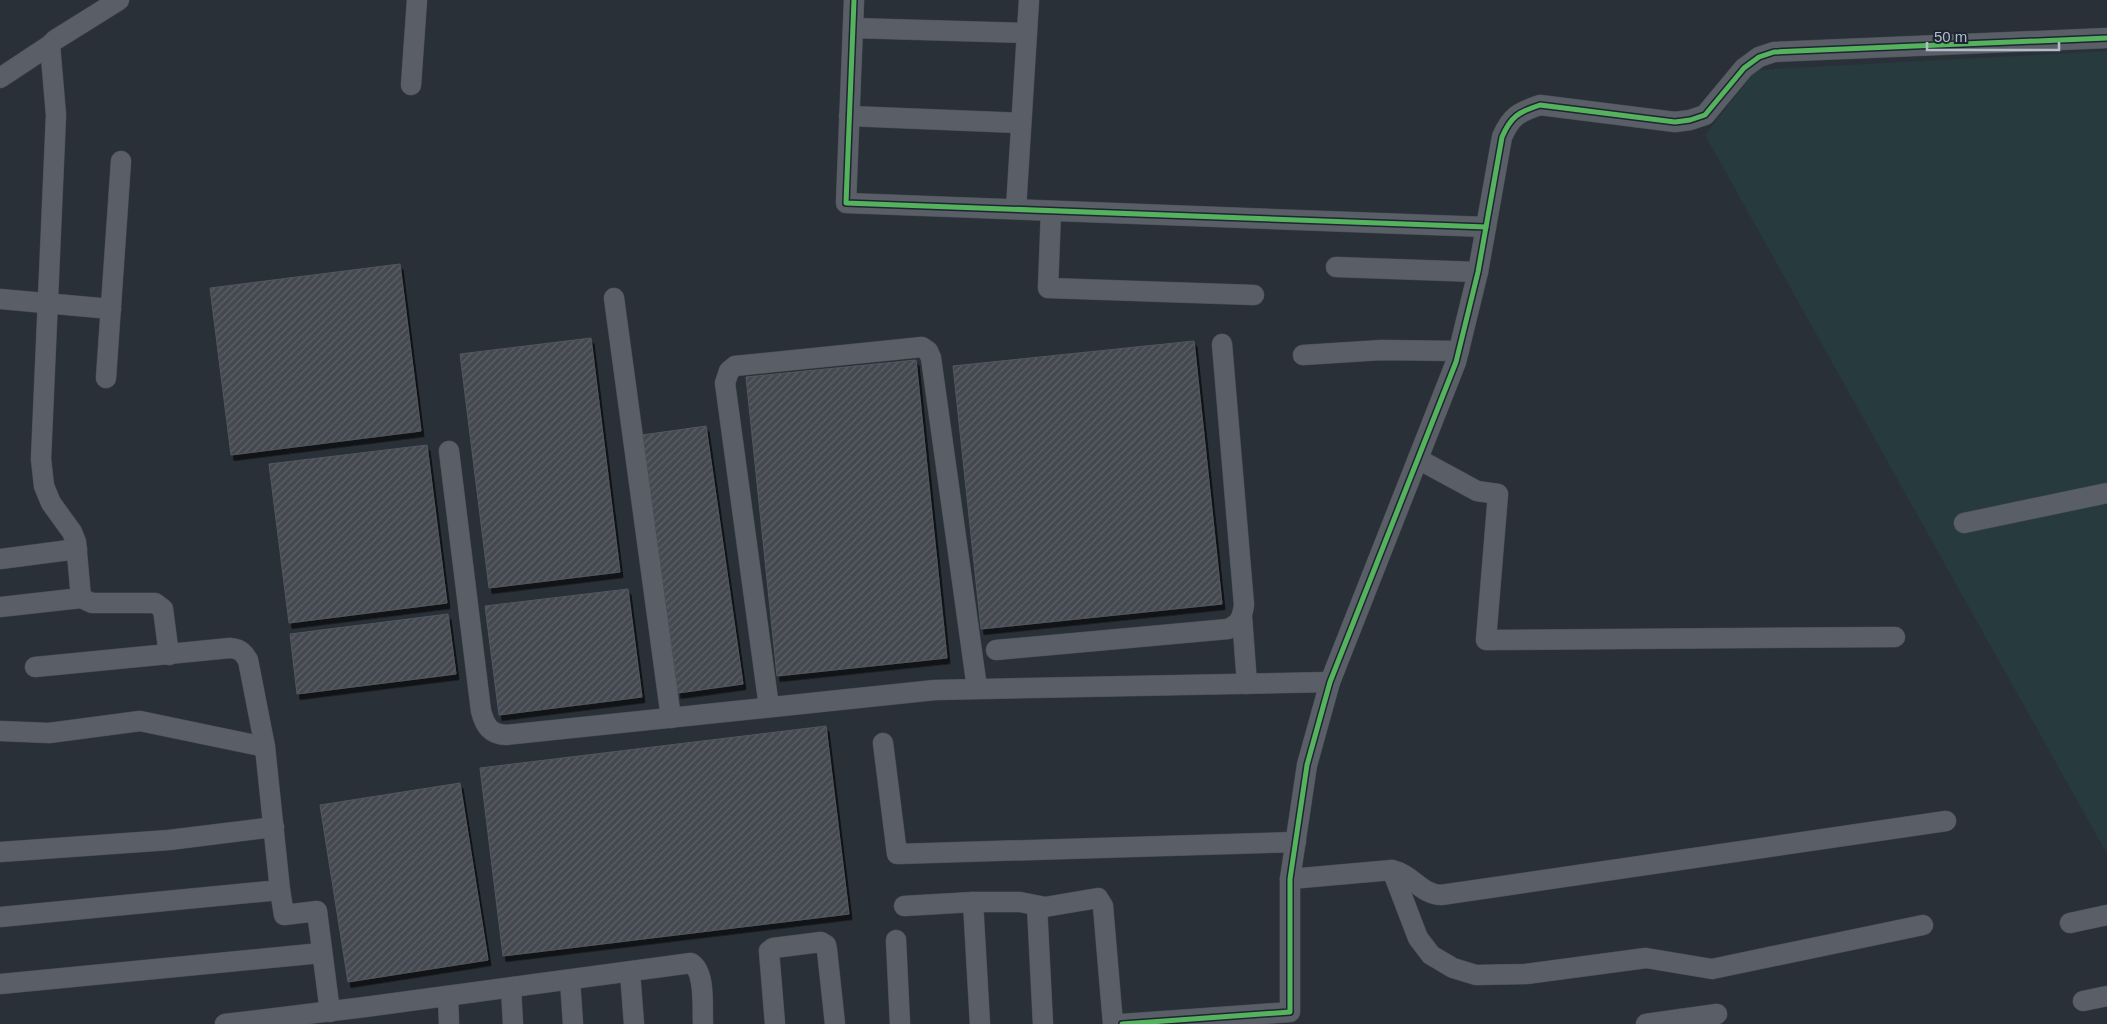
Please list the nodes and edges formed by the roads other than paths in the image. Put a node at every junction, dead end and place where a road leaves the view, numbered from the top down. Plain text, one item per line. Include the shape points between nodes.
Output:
1 (119, 0) edge
2 (417, 0) edge
3 (854, 0) edge
4 (1029, 0) edge
5 (853, 28) junction
6 (1027, 33) junction
7 (2107, 38) edge
8 (50, 45) junction
9 (0, 78) edge
10 (411, 85) dead end
11 (849, 116) junction
12 (1021, 123) junction
13 (121, 161) dead end
14 (1016, 209) junction
15 (1051, 211) junction
16 (1486, 227) junction
17 (1336, 267) dead end
18 (1478, 272) junction
19 (1254, 295) dead end
20 (614, 298) dead end
21 (0, 299) edge
22 (47, 303) junction
23 (111, 308) junction
24 (1222, 344) dead end
25 (1459, 351) junction
26 (1303, 355) dead end
27 (106, 378) dead end
28 (449, 450) dead end
29 (1418, 459) junction
30 (2107, 493) edge
31 (1964, 523) dead end
32 (77, 549) junction
33 (0, 559) edge
34 (81, 598) junction
35 (0, 607) edge
36 (1242, 616) junction
37 (1895, 637) dead end
38 (996, 650) dead end
39 (169, 655) junction
40 (36, 667) dead end
41 (1330, 682) junction
42 (1247, 684) junction
43 (977, 688) junction
44 (769, 707) junction
45 (671, 718) junction
46 (0, 731) edge
47 (883, 743) dead end
48 (265, 747) junction
49 (1946, 821) dead end
50 (274, 827) junction
51 (1296, 842) junction
52 (0, 852) edge
53 (1392, 870) junction
54 (1290, 879) junction
55 (280, 890) junction
56 (973, 902) junction
57 (904, 906) dead end
58 (1037, 906) junction
59 (2107, 915) edge
60 (0, 917) edge
61 (2070, 923) dead end
62 (1923, 925) dead end
63 (896, 940) dead end
64 (322, 953) junction
65 (630, 972) junction
66 (570, 980) junction
67 (0, 984) edge
68 (511, 988) junction
69 (448, 996) junction
70 (2107, 996) edge
71 (2083, 1001) dead end
72 (330, 1012) junction
73 (1717, 1014) dead end
74 (383, 1015) edge
75 (1291, 1018) edge
76 (1681, 1021) edge
77 (225, 1024) edge
78 (449, 1024) edge
79 (513, 1024) edge
80 (573, 1024) edge
81 (634, 1024) edge
82 (703, 1024) edge
83 (775, 1024) edge
84 (836, 1024) edge
85 (900, 1024) edge
86 (980, 1024) edge
87 (1044, 1024) edge
88 (1113, 1024) edge
89 (1122, 1024) edge
90 (1646, 1024) edge

1 - 8 street
2 - 10 street
3 - 5 street
4 - 6 street
5 - 6 street
5 - 11 street
6 - 12 street
7 - 16 street via 1774,52 1759,57 1744,68 1705,115 1675,122 1540,105 1523,110 1509,121 1502,137
8 - 9 street
8 - 22 street via 56,116
11 - 12 street
11 - 14 street via 846,203
12 - 14 street
13 - 23 street
14 - 15 street
15 - 16 street
15 - 19 street via 1048,288
16 - 18 street
17 - 18 street
18 - 25 street
20 - 45 street
21 - 22 street
22 - 23 street
22 - 32 street via 41,430 44,486 51,503 72,532
23 - 27 street
24 - 36 street via 1244,605
25 - 26 street via 1382,350
25 - 29 street
28 - 45 street via 482,711 489,729 506,735
29 - 37 street via 1478,490 1498,494 1486,640
29 - 41 street
30 - 31 street
32 - 33 street
32 - 34 street
34 - 35 street
34 - 39 street via 92,604 160,605
36 - 38 street via 1237,625 1228,629
36 - 42 street
39 - 40 street
39 - 48 street via 230,648 244,653
41 - 42 street
41 - 51 street via 1307,764
42 - 43 street
43 - 44 street
43 - 44 street via 931,358 922,347 735,366 729,371 725,383
44 - 45 street
46 - 48 street via 49,733 140,721
47 - 51 street via 897,854
48 - 50 street
49 - 53 street via 1441,895 1424,891 1406,875
50 - 52 street via 168,840
50 - 55 street
51 - 54 street
53 - 54 street
53 - 62 street via 1418,938 1431,956 1476,975 1526,974 1646,958 1712,969
54 - 75 street
55 - 60 street
55 - 64 street via 284,915 317,911
56 - 57 street
56 - 58 street via 1020,902
56 - 86 street
58 - 87 street
58 - 88 street via 1098,898 1101,901
59 - 61 street
63 - 85 street
64 - 67 street
64 - 72 street
65 - 66 street
65 - 81 street
65 - 82 street via 691,963 697,966
66 - 68 street
66 - 80 street
68 - 69 street
68 - 79 street
69 - 74 street
69 - 78 street
70 - 71 street
72 - 74 street
72 - 77 street
73 - 76 street
75 - 89 street
76 - 90 street
83 - 84 street via 769,951 821,942 828,950

